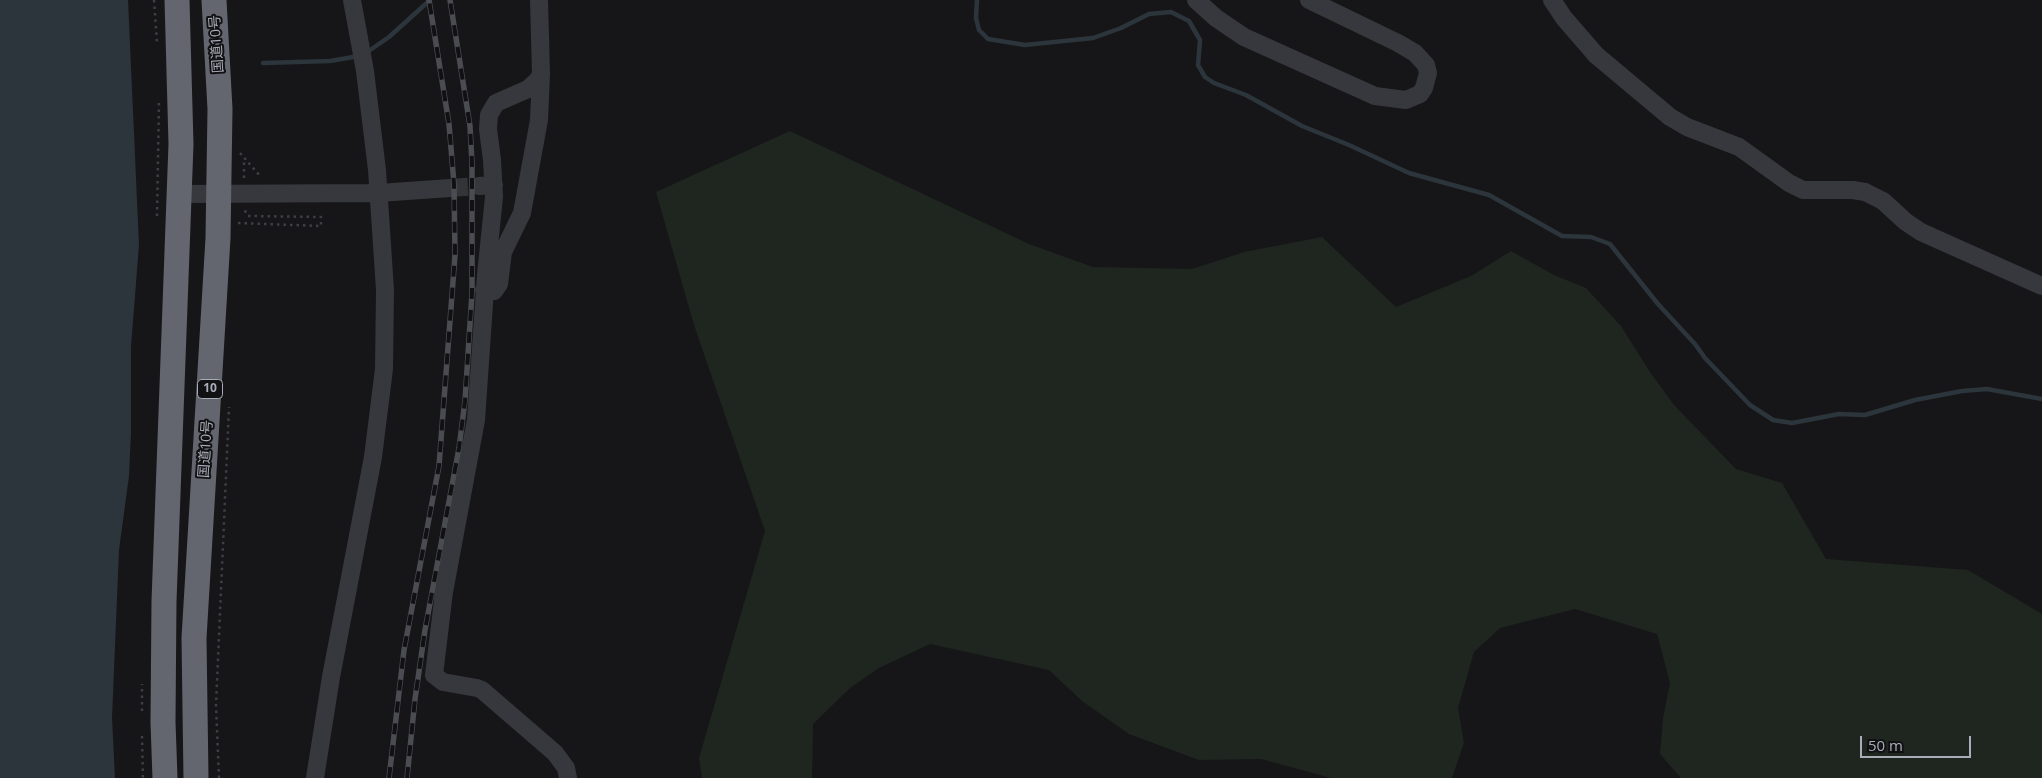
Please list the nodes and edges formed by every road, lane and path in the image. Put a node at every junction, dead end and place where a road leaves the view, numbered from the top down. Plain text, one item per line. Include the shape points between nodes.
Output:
1 (177, 0) edge
2 (214, 0) edge
3 (352, 0) edge
4 (539, 0) edge
5 (1196, 0) edge
6 (1309, 0) edge
7 (1552, 0) edge
8 (541, 74) junction
9 (240, 145) dead end
10 (263, 179) dead end
11 (450, 188) tunnel mouth
12 (219, 193) junction
13 (379, 193) junction
14 (180, 194) junction
15 (248, 206) dead end
16 (244, 209) junction
17 (240, 211) dead end
18 (260, 216) dead end
19 (236, 220) dead end
20 (235, 229) dead end
21 (2042, 286) edge
22 (484, 290) junction
23 (230, 401) dead end
24 (165, 778) edge
25 (196, 778) edge
26 (219, 778) edge
27 (314, 778) edge
28 (568, 778) edge

1 - 14 highway
2 - 12 highway, 国道10号 / 10 via 219,79
3 - 13 street via 368,94
4 - 8 street
5 - 6 street via 1244,37 1375,96 1406,100 1420,94 1428,73 1416,53
7 - 21 street via 1596,54 1686,127 1739,148 1803,190 1853,190 1870,194 1921,232
8 - 22 street via 539,120 523,206 503,252 499,284 494,291
8 - 22 street via 535,85 496,103 490,115
9 - 10 path via 242,157
11 - 13 street
12 - 13 street
12 - 14 street
12 - 25 highway, 国道10号 / 10 via 215,318 194,638
13 - 27 street via 385,290 382,393
14 - 24 highway via 164,611 162,722
15 - 16 path
16 - 17 path
16 - 18 path via 248,216
19 - 20 path
22 - 28 street via 476,420 444,592 434,676 443,682 482,690 546,744 561,760
23 - 26 path via 216,705

